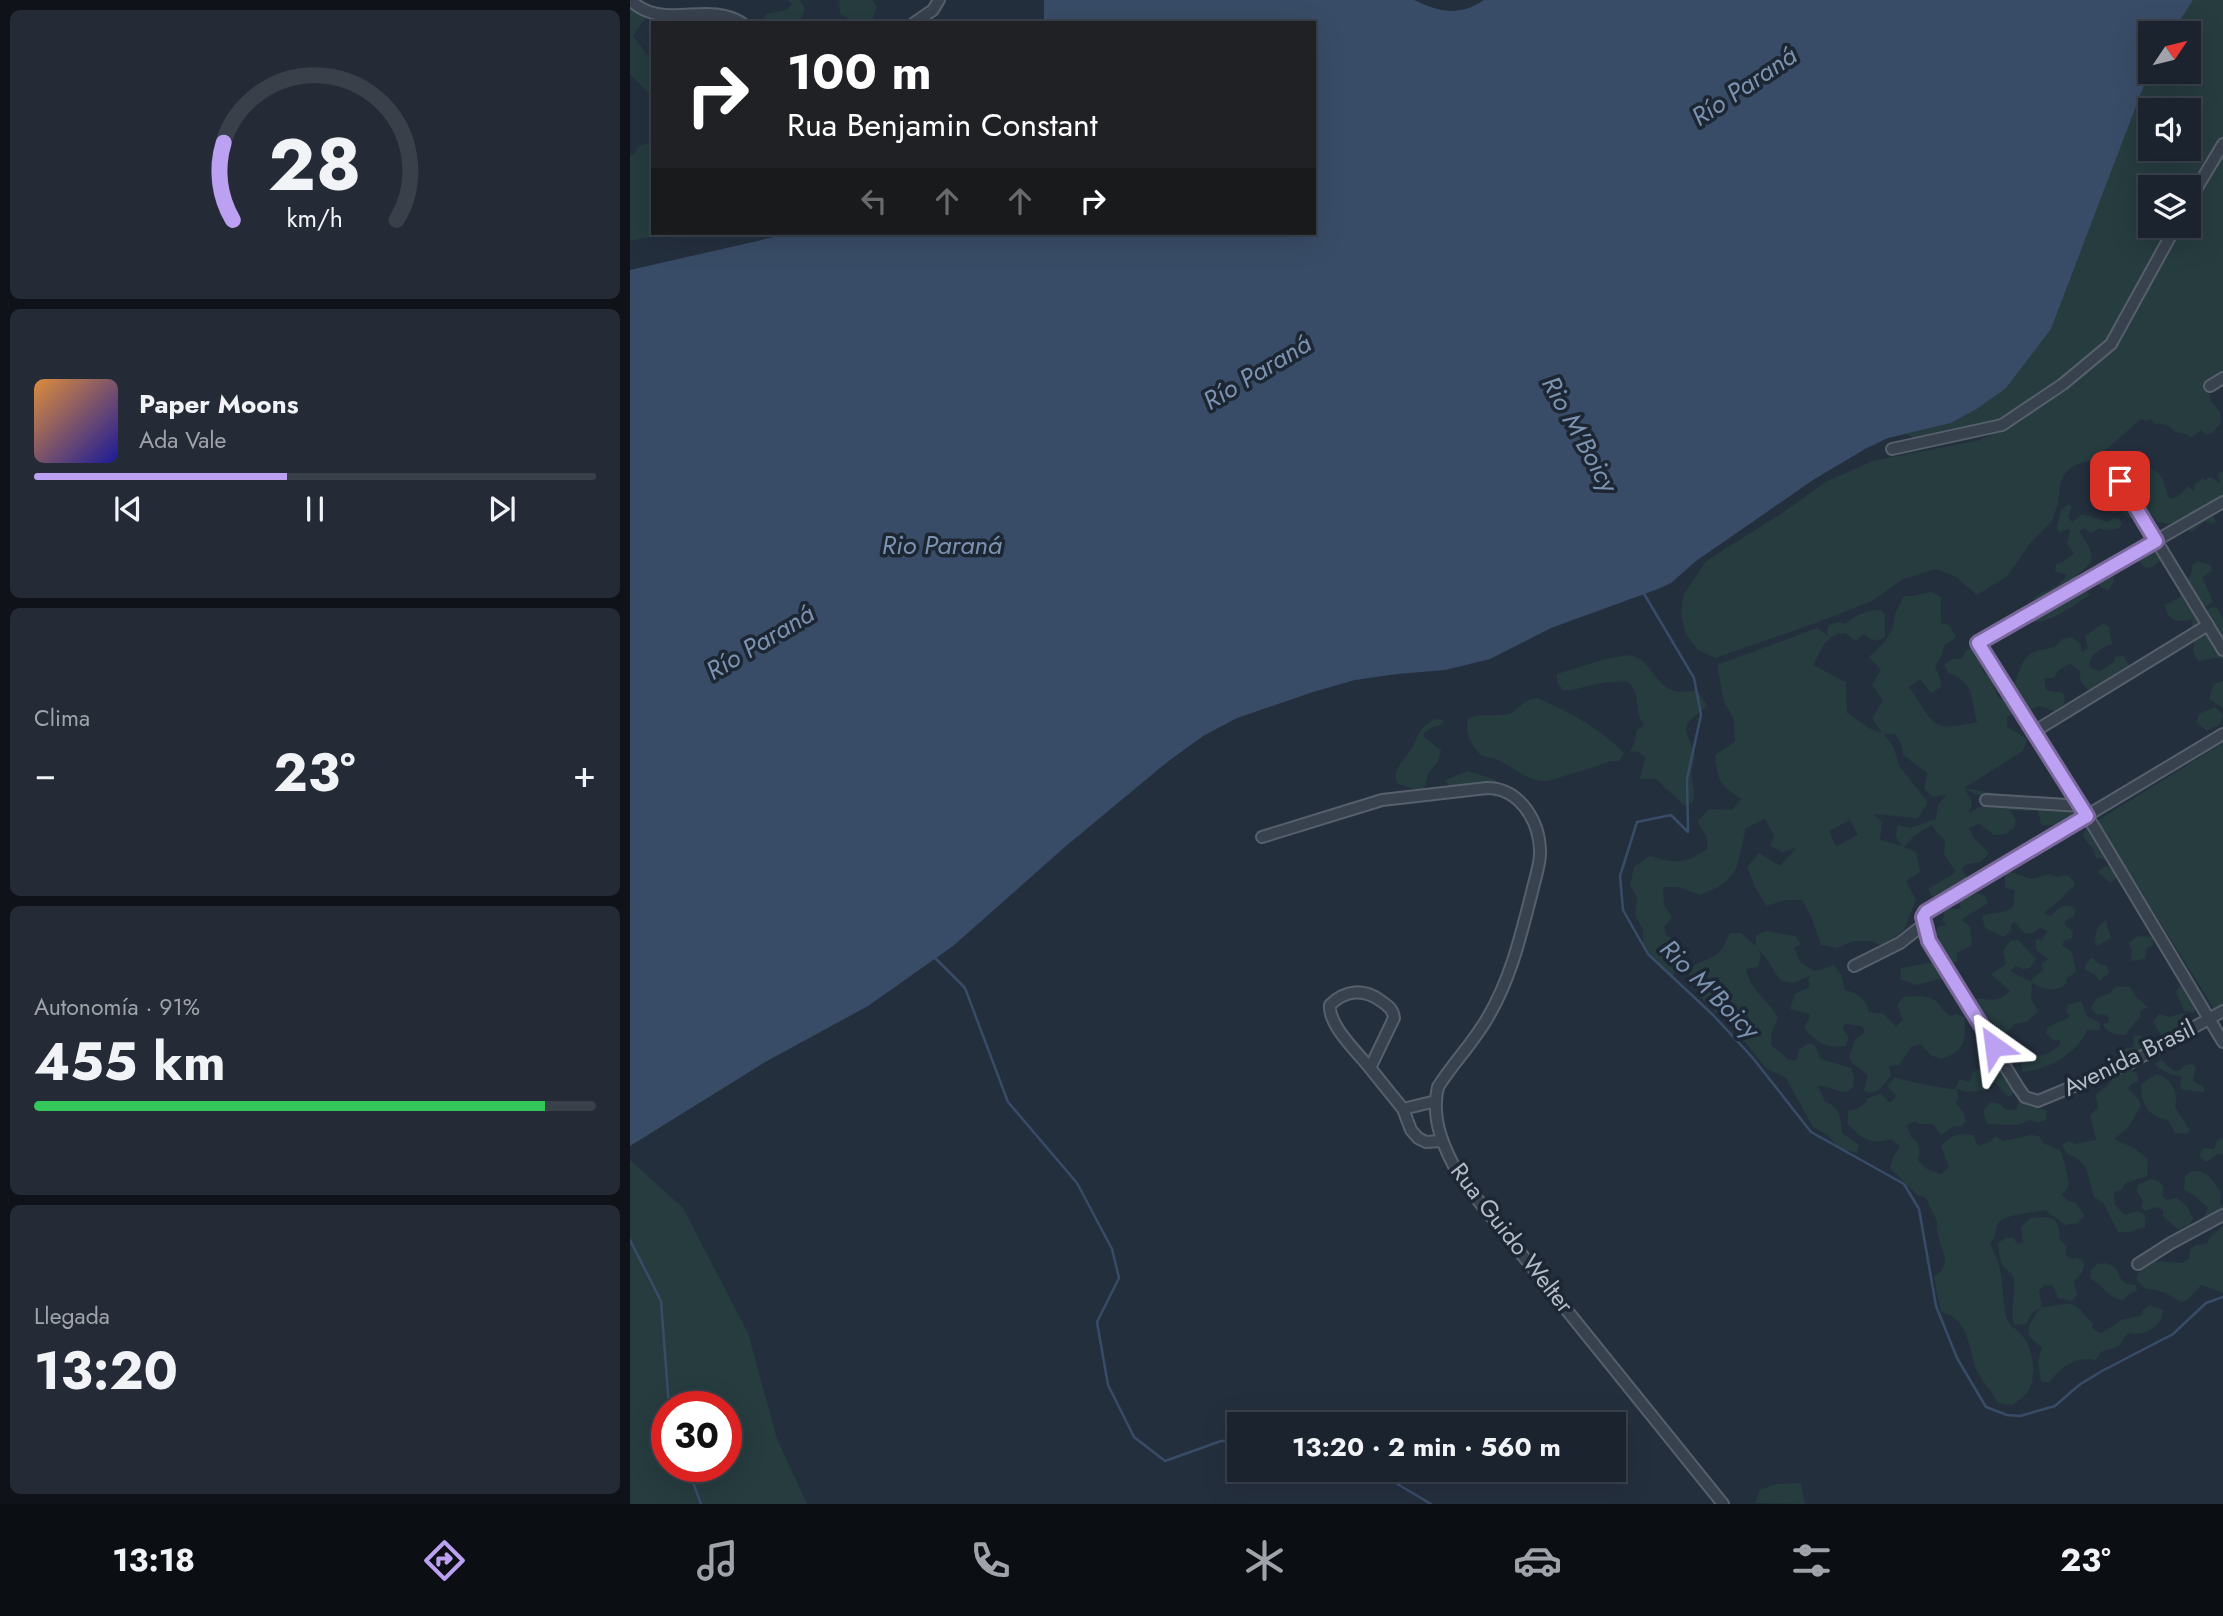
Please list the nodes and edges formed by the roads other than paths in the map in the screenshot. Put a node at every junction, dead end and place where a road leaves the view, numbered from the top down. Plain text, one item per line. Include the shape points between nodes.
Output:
1 (630, 0) edge
2 (939, 0) edge
3 (738, 21) edge
4 (917, 21) edge
5 (2223, 144) edge
6 (2201, 181) edge
7 (2169, 238) edge
8 (2223, 378) edge
9 (2210, 386) dead end
10 (1892, 449) dead end
11 (2108, 460) dead end
12 (2223, 502) edge
13 (2156, 541) junction
14 (2208, 625) junction
15 (2223, 650) edge
16 (2035, 731) junction
17 (2223, 734) edge
18 (1986, 800) dead end
19 (2085, 811) junction
20 (1262, 837) dead end
21 (1923, 925) junction
22 (1854, 966) dead end
23 (2223, 1011) edge
24 (2209, 1019) junction
25 (2223, 1042) edge
26 (1370, 1069) junction
27 (1436, 1101) junction
28 (1403, 1109) junction
29 (1442, 1141) junction
30 (2223, 1215) edge
31 (2138, 1264) dead end
32 (1723, 1504) edge

1 - 3 street via 669,16 701,8
2 - 4 street
5 - 6 street
7 - 10 street via 2112,344 2063,384 2002,425
8 - 9 street
11 - 13 street
12 - 13 street
13 - 14 street
13 - 16 street via 1978,643
14 - 15 street
14 - 16 street
16 - 19 street
17 - 19 street
18 - 19 street
19 - 21 street via 1926,912
19 - 24 street
20 - 27 street via 1382,800 1487,788 1509,792 1529,814 1538,831 1540,852 1517,953 1488,1018 1438,1087
21 - 22 street via 1900,943
21 - 24 street, Avenida Brasil via 1941,963 2018,1087 2033,1101 2132,1062
23 - 24 street, Avenida Brasil
24 - 25 street
26 - 26 street via 1329,1013 1335,1000 1356,991 1373,995 1393,1010 1395,1018
26 - 28 street
27 - 28 street
27 - 29 street, Rua Guido Welter
28 - 29 street via 1418,1138
29 - 32 street, Rua Guido Welter via 1461,1179
30 - 31 street

